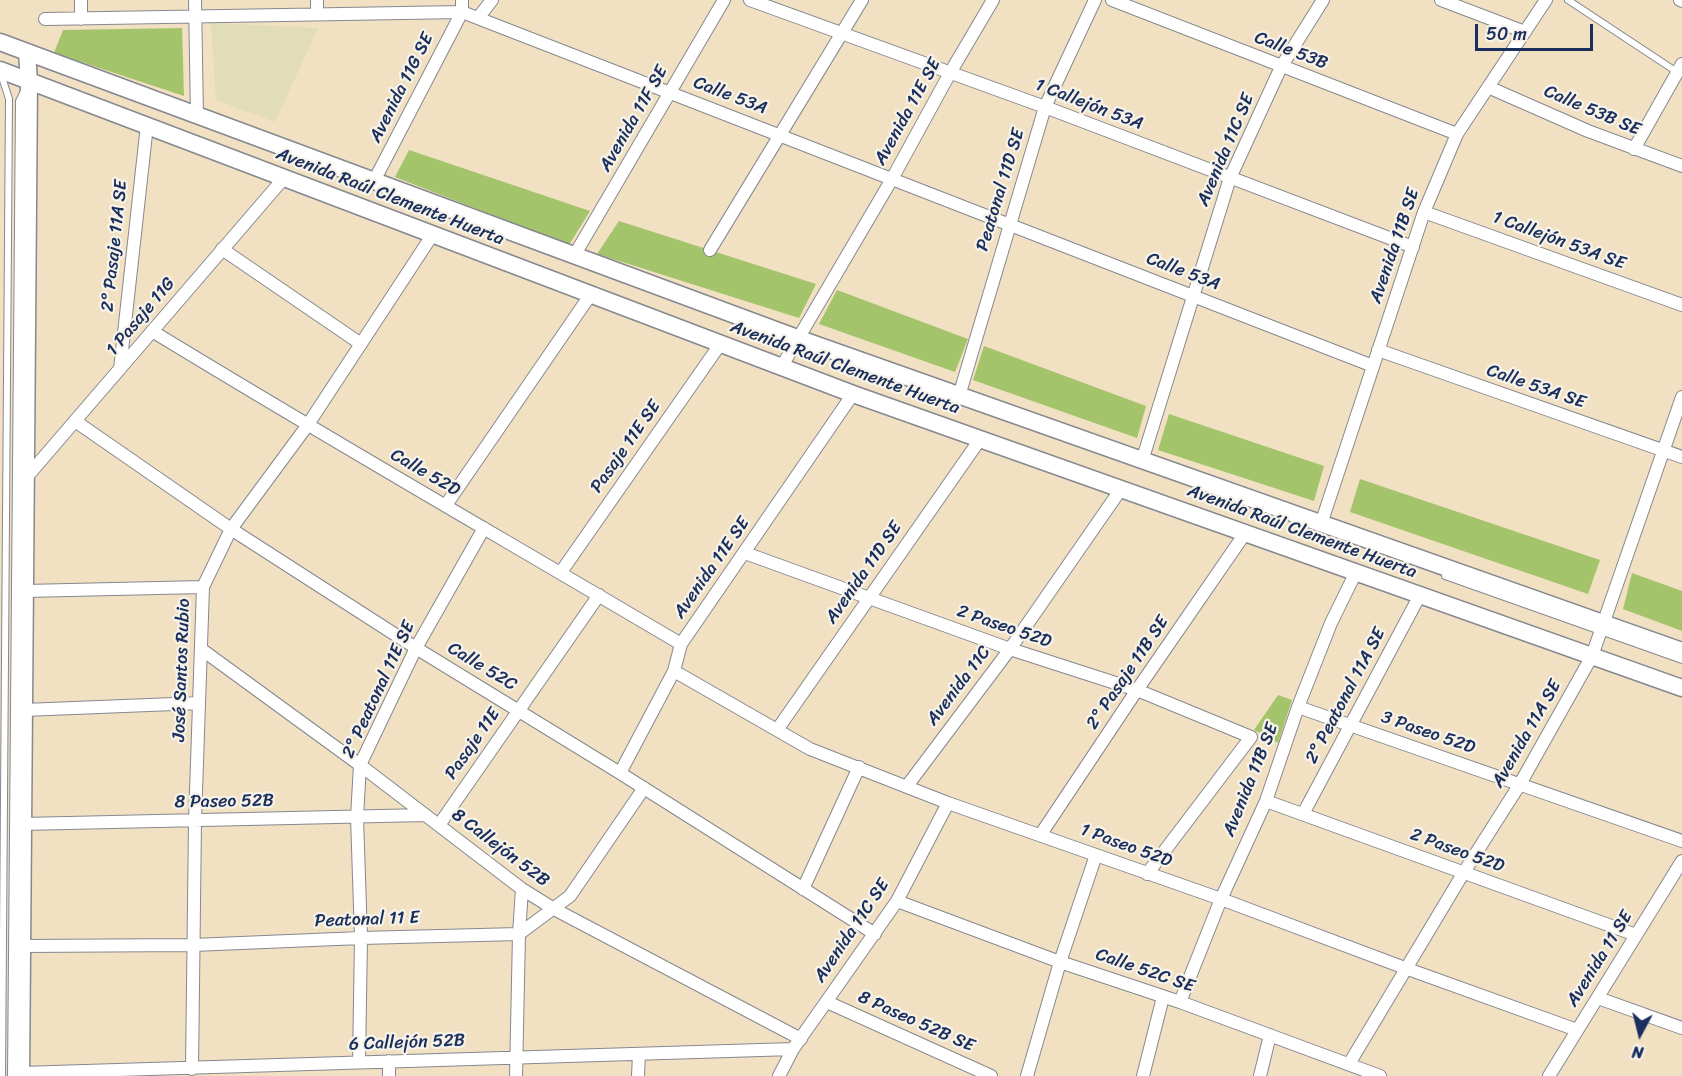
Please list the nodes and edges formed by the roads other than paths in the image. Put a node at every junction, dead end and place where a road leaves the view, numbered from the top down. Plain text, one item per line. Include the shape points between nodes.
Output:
1 (81, 0) edge
2 (195, 0) edge
3 (317, 0) edge
4 (492, 0) edge
5 (724, 0) edge
6 (750, 0) edge
7 (862, 0) edge
8 (993, 0) edge
9 (1095, 0) edge
10 (1112, 0) edge
11 (1323, 0) edge
12 (1441, 0) edge
13 (1546, 0) edge
14 (1568, 0) edge
15 (462, 6) edge
16 (316, 14) junction
17 (195, 17) junction
18 (478, 18) junction
19 (45, 19) dead end
20 (81, 19) junction
21 (1525, 32) junction
22 (842, 34) junction
23 (1, 43) edge
24 (27, 53) junction
25 (1281, 67) junction
26 (1679, 68) edge
27 (0, 69) edge
28 (60, 73) dead end
29 (950, 73) junction
30 (70, 76) dead end
31 (29, 81) junction
32 (1488, 87) junction
33 (670, 93) junction
34 (1045, 107) junction
35 (197, 116) junction
36 (147, 125) junction
37 (1457, 134) junction
38 (781, 135) junction
39 (1634, 149) junction
40 (1682, 166) edge
41 (284, 178) junction
42 (1230, 178) junction
43 (892, 179) junction
44 (374, 182) junction
45 (1424, 212) junction
46 (1010, 225) junction
47 (433, 234) junction
48 (1413, 247) junction
49 (222, 249) junction
50 (710, 250) dead end
51 (574, 256) junction
52 (591, 294) junction
53 (1192, 295) junction
54 (1682, 304) edge
55 (152, 331) junction
56 (795, 341) junction
57 (721, 343) junction
58 (361, 344) junction
59 (1378, 350) junction
60 (782, 366) junction
61 (1373, 366) junction
62 (120, 370) junction
63 (854, 394) junction
64 (959, 396) junction
65 (1682, 397) edge
66 (75, 421) junction
67 (307, 426) junction
68 (981, 438) junction
69 (1663, 451) junction
70 (1682, 457) edge
71 (1142, 461) junction
72 (25, 479) junction
73 (1121, 489) junction
74 (446, 505) junction
75 (484, 528) junction
76 (1320, 528) junction
77 (231, 529) junction
78 (1246, 532) junction
79 (745, 553) junction
80 (561, 572) junction
81 (1356, 572) junction
82 (1443, 575) dead end
83 (203, 587) junction
84 (25, 591) junction
85 (1420, 595) junction
86 (598, 596) junction
87 (868, 599) junction
88 (1601, 627) junction
89 (681, 645) junction
90 (416, 648) junction
91 (201, 649) junction
92 (1010, 649) junction
93 (1682, 651) edge
94 (1592, 656) junction
95 (1682, 660) edge
96 (674, 671) junction
97 (1682, 688) edge
98 (1137, 690) junction
99 (199, 703) junction
100 (1298, 707) junction
101 (24, 710) junction
102 (518, 710) junction
103 (1351, 725) junction
104 (777, 730) junction
105 (360, 765) junction
106 (859, 768) junction
107 (620, 773) junction
108 (1520, 784) junction
109 (907, 786) junction
110 (644, 788) junction
111 (1266, 801) junction
112 (948, 802) junction
113 (1303, 814) junction
114 (425, 815) junction
115 (357, 818) junction
116 (195, 821) junction
117 (23, 824) junction
118 (439, 825) junction
119 (1041, 834) junction
120 (1682, 841) edge
121 (1096, 855) junction
122 (1682, 861) edge
123 (1464, 872) junction
124 (1147, 874) junction
125 (1678, 874) edge
126 (522, 888) junction
127 (803, 889) junction
128 (1221, 899) junction
129 (897, 901) junction
130 (554, 909) junction
131 (519, 934) junction
132 (875, 934) junction
133 (1636, 935) junction
134 (361, 938) junction
135 (193, 945) junction
136 (22, 946) junction
137 (1060, 962) junction
138 (1405, 969) junction
139 (1163, 997) junction
140 (1598, 998) junction
141 (827, 1002) junction
142 (1180, 1002) junction
143 (1682, 1028) edge
144 (1577, 1030) junction
145 (1270, 1035) junction
146 (797, 1044) junction
147 (639, 1054) junction
148 (516, 1058) junction
149 (389, 1061) junction
150 (359, 1062) junction
151 (1349, 1064) junction
152 (192, 1069) junction
153 (277, 1070) edge
154 (143, 1072) edge
155 (18, 1075) edge
156 (2, 1076) edge
157 (389, 1076) edge
158 (516, 1076) edge
159 (638, 1076) edge
160 (779, 1076) edge
161 (991, 1076) edge
162 (1027, 1076) edge
163 (1143, 1076) edge
164 (1260, 1076) edge
165 (1380, 1076) edge
166 (1549, 1076) edge

1 - 20 street
2 - 17 street
3 - 16 street
4 - 18 street
5 - 33 street, Avenida 11F SE
6 - 22 street, 1 Callejón 53A
7 - 22 street
8 - 29 street, Avenida 11E SE
9 - 34 street, Peatonal 11D SE
10 - 25 street, Calle 53B
11 - 25 street, Avenida 11C SE
12 - 21 street
13 - 21 street, Avenida 11B SE
14 - 26 lane
15 - 16 street, Calle 53A
15 - 18 street, Calle 53A
15 - 44 street, Avenida 11G SE
16 - 17 street, Calle 53A
17 - 20 street, Calle 53A
17 - 35 street
18 - 33 street, Calle 53A
19 - 20 street, Calle 53A
21 - 32 street, Avenida 11B SE
22 - 29 street, 1 Callejón 53A
22 - 38 street
23 - 24 main road, Avenida Raúl Clemente Huerta
23 - 27 main road
24 - 28 lane
24 - 31 main road
24 - 35 main road, Avenida Raúl Clemente Huerta
25 - 37 street, Calle 53B
25 - 42 street, Avenida 11C SE
26 - 39 street
27 - 31 main road, Avenida Raúl Clemente Huerta
27 - 156 lane via 9,99
29 - 34 street, 1 Callejón 53A
29 - 43 street, Avenida 11E SE
30 - 56 lane
31 - 36 main road, Avenida Raúl Clemente Huerta
31 - 72 main road
31 - 155 lane via 19,101
32 - 37 street, Avenida 11B SE
32 - 39 street, Calle 53B SE
33 - 38 street, Calle 53A
33 - 51 street, Avenida 11F SE
34 - 42 street, 1 Callejón 53A
34 - 46 street, Peatonal 11D SE
35 - 44 main road, Avenida Raúl Clemente Huerta
36 - 41 main road, Avenida Raúl Clemente Huerta
36 - 62 street, 2° Pasaje 11A SE
37 - 45 street, Avenida 11B SE
38 - 43 street, Calle 53A
38 - 50 street
39 - 40 street, Calle 53B SE
41 - 47 main road, Avenida Raúl Clemente Huerta
41 - 49 street, 1 Pasaje 11G
42 - 48 street, 1 Callejón 53A
42 - 53 street, Avenida 11C SE
43 - 46 street, Calle 53A
43 - 56 street, Avenida 11E SE
44 - 51 main road, Avenida Raúl Clemente Huerta
45 - 48 street, Avenida 11B SE
45 - 54 street, 1 Callejón 53A SE
46 - 53 street, Calle 53A
46 - 64 street, Peatonal 11D SE
47 - 52 main road, Avenida Raúl Clemente Huerta
47 - 58 street, José Santos Rubio
48 - 59 street, Avenida 11B SE
49 - 55 street, 1 Pasaje 11G
49 - 58 street
51 - 56 main road, Avenida Raúl Clemente Huerta
52 - 57 main road, Avenida Raúl Clemente Huerta
52 - 74 street
53 - 61 street, Calle 53A
53 - 71 street, Avenida 11C SE
55 - 62 street, 1 Pasaje 11G
55 - 67 street, Calle 52D
56 - 60 street, Avenida 11E SE
56 - 64 main road, Avenida Raúl Clemente Huerta
56 - 76 lane
57 - 60 main road, Avenida Raúl Clemente Huerta
57 - 80 street, Pasaje 11E SE
58 - 67 street, José Santos Rubio
59 - 61 street, Avenida 11B SE
59 - 69 street, Calle 53A SE
60 - 63 main road, Avenida Raúl Clemente Huerta
61 - 76 street, Avenida 11B SE
62 - 66 street, 1 Pasaje 11G
63 - 68 main road, Avenida Raúl Clemente Huerta
63 - 79 street, Avenida 11E SE
64 - 71 main road, Avenida Raúl Clemente Huerta
65 - 69 street, Avenida 11A SE
66 - 72 street, 1 Pasaje 11G
66 - 77 street, Calle 52C
67 - 74 street, Calle 52D
67 - 77 street, José Santos Rubio
68 - 73 main road, Avenida Raúl Clemente Huerta
68 - 87 street, Avenida 11D SE
69 - 70 street, Calle 53A SE
69 - 88 street, Avenida 11A SE
71 - 76 main road, Avenida Raúl Clemente Huerta
72 - 84 main road
73 - 78 main road, Avenida Raúl Clemente Huerta
73 - 92 street, Avenida 11C
74 - 75 street, Calle 52D
75 - 80 street, Calle 52D
75 - 90 street, 2° Peatonal 11E SE
76 - 88 main road, Avenida Raúl Clemente Huerta
77 - 83 street, José Santos Rubio
77 - 90 street, Calle 52C
78 - 81 main road, Avenida Raúl Clemente Huerta
78 - 98 street, 2° Pasaje 11B SE
79 - 87 street, 2 Paseo 52D
79 - 89 street, Avenida 11E SE
80 - 86 street, Calle 52D
81 - 85 main road, Avenida Raúl Clemente Huerta
81 - 100 street, Avenida 11B SE
82 - 88 lane
83 - 84 street
83 - 91 street, José Santos Rubio
84 - 101 main road
85 - 94 main road, Avenida Raúl Clemente Huerta
85 - 103 street, 2° Peatonal 11A SE
86 - 89 street, Calle 52D
86 - 102 street, Pasaje 11E
87 - 92 street, 2 Paseo 52D
87 - 104 street, Avenida 11D SE
88 - 93 main road, Avenida Raúl Clemente Huerta
88 - 94 street, Avenida 11A SE
88 - 95 lane
89 - 96 street, Avenida 11E SE
90 - 102 street, Calle 52C
90 - 105 street, 2° Peatonal 11E SE
91 - 99 street, José Santos Rubio
91 - 105 street, 8 Callejón 52B
92 - 98 street, 2 Paseo 52D
92 - 109 street, Avenida 11C
94 - 97 main road, Avenida Raúl Clemente Huerta
94 - 108 street, Avenida 11A SE
96 - 104 street, 1 Paseo 52D
96 - 107 street, Avenida 11E SE
98 - 119 street, 2° Pasaje 11B SE
98 - 124 street, 2 Paseo 52D via 1251,737
99 - 101 street
99 - 116 street, José Santos Rubio
100 - 103 street, 3 Paseo 52D
100 - 111 street, Avenida 11B SE
101 - 117 main road
102 - 107 street, Calle 52C
102 - 118 street, Pasaje 11E
103 - 108 street, 3 Paseo 52D
103 - 113 street, 2° Peatonal 11A SE
104 - 106 street, 1 Paseo 52D via 810,749
105 - 114 street, 8 Callejón 52B
105 - 115 street, 2° Peatonal 11E SE
106 - 109 street, 1 Paseo 52D
106 - 127 street
107 - 110 street, Calle 52C
108 - 120 street, 3 Paseo 52D
108 - 123 street, Avenida 11A SE
109 - 112 street, 1 Paseo 52D
110 - 127 street, Calle 52C
110 - 130 street via 570,896
111 - 113 street, 2 Paseo 52D
111 - 128 street, Avenida 11B SE
112 - 119 street, 1 Paseo 52D
112 - 129 street, Avenida 11C SE
113 - 123 street, 2 Paseo 52D
114 - 115 street, 8 Paseo 52B
114 - 118 street, 8 Callejón 52B
115 - 116 street, 8 Paseo 52B
115 - 134 street, 2° Peatonal 11E SE
116 - 117 street, 8 Paseo 52B
116 - 135 street, José Santos Rubio
117 - 136 main road
118 - 126 street, 8 Callejón 52B
119 - 121 street, 1 Paseo 52D
121 - 124 street, 1 Paseo 52D
121 - 137 street
122 - 125 street, Avenida 11 SE
123 - 133 street, 2 Paseo 52D
123 - 138 street, Avenida 11A SE
124 - 128 street, 1 Paseo 52D
125 - 133 street, Avenida 11 SE
126 - 130 street, 8 Callejón 52B
126 - 131 street
127 - 132 street, Calle 52C
128 - 138 street, 1 Paseo 52D
128 - 142 street, Avenida 11B SE
129 - 132 street, Avenida 11C SE
129 - 137 street, Calle 52C SE
130 - 131 street
130 - 146 street, 8 Callejón 52B
131 - 134 street, Peatonal 11 E
131 - 148 street
132 - 141 street, Avenida 11C SE
133 - 140 street, Avenida 11 SE
134 - 135 street, Peatonal 11 E
134 - 150 street, 2° Peatonal 11E SE
135 - 136 street, Peatonal 11 E
135 - 152 street, José Santos Rubio
136 - 155 main road
137 - 139 street, Calle 52C SE
137 - 162 street
138 - 144 street, 1 Paseo 52D
138 - 151 street, Avenida 11A SE
139 - 142 street, Calle 52C SE
139 - 163 street
140 - 143 street
140 - 144 street, Avenida 11 SE
141 - 146 street, Avenida 11C SE
141 - 161 street, 8 Paseo 52B SE
142 - 145 street, Calle 52C SE
144 - 166 street, Avenida 11 SE
145 - 151 street, Calle 52C SE
145 - 164 street
146 - 147 street, 6 Callejón 52B
146 - 160 street, Avenida 11C SE
147 - 148 street, 6 Callejón 52B
147 - 159 street
148 - 149 street, 6 Callejón 52B
148 - 158 street
149 - 150 street, 6 Callejón 52B
149 - 157 street
150 - 153 street, 6 Callejón 52B
151 - 165 street, Calle 52C SE
152 - 153 street, 6 Callejón 52B
152 - 154 street, 6 Callejón 52B
154 - 155 street, 6 Callejón 52B

